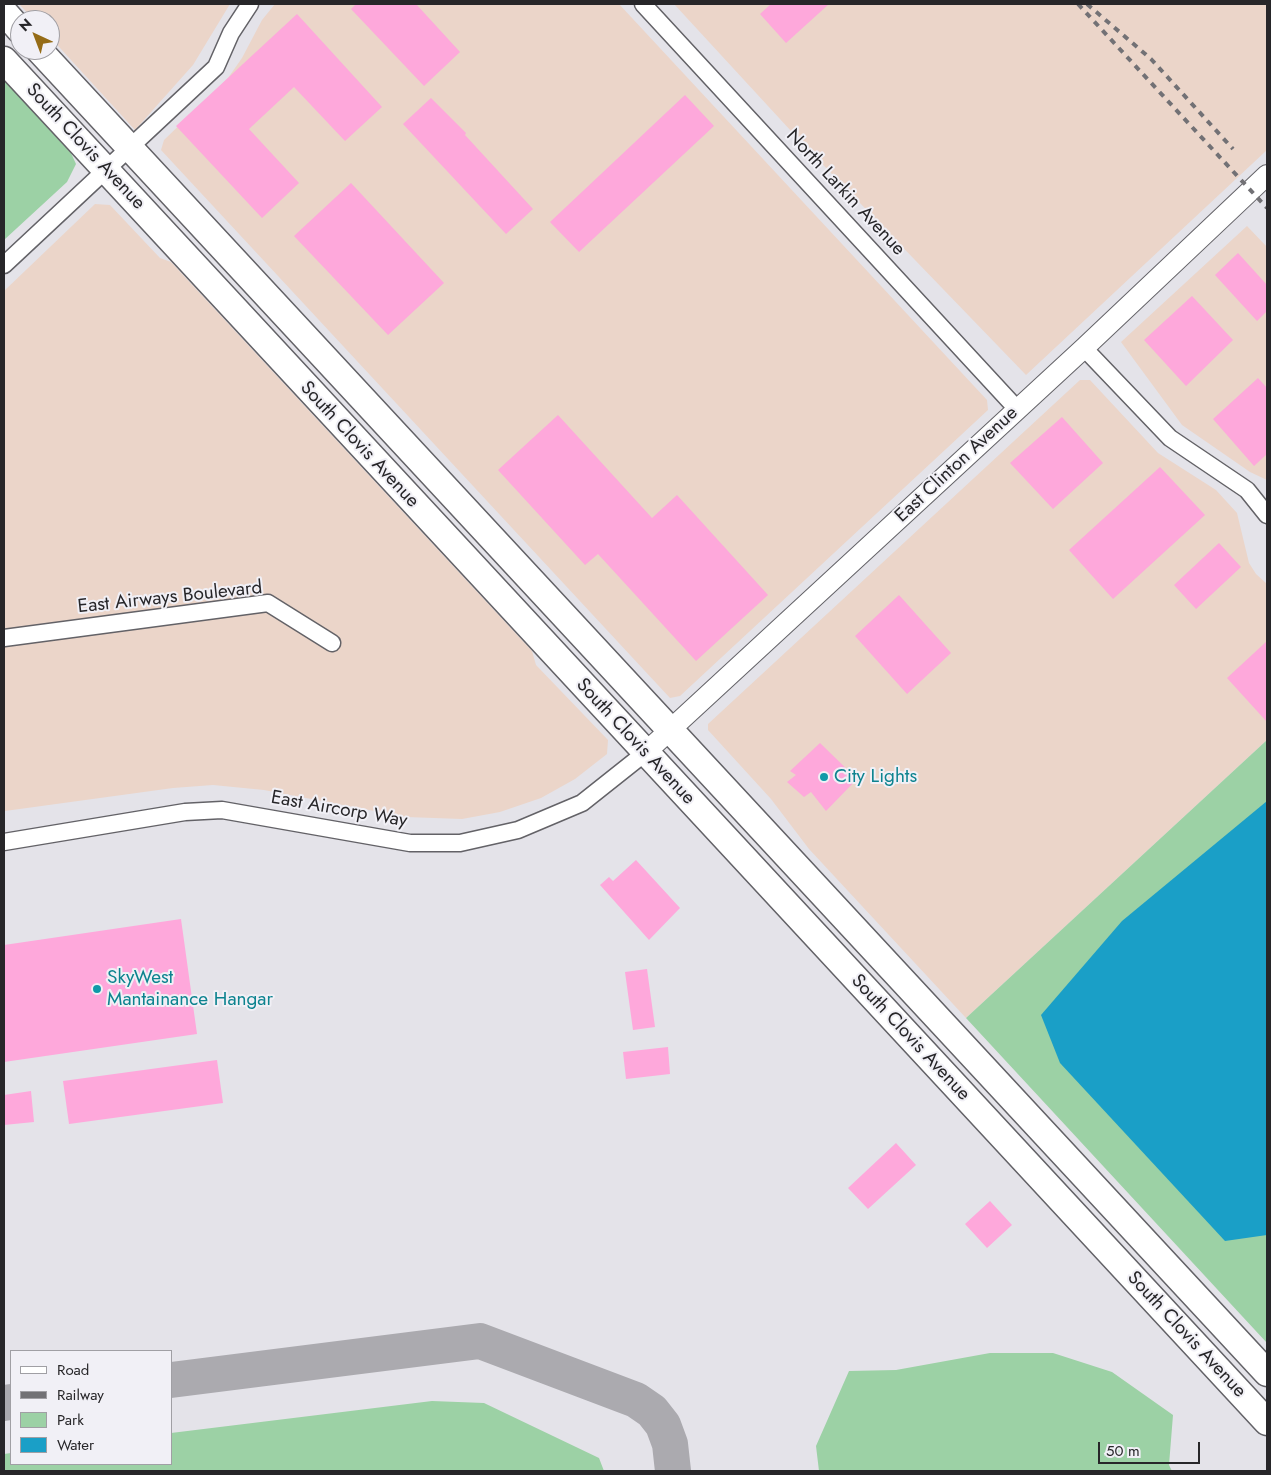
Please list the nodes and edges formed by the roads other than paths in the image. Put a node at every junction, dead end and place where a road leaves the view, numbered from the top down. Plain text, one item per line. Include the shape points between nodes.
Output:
1 (250, 4) edge
2 (643, 4) edge
3 (4, 60) edge
4 (48, 60) edge
5 (129, 147) junction
6 (106, 169) junction
7 (1267, 175) edge
8 (4, 265) edge
9 (1084, 348) junction
10 (1017, 409) junction
11 (1267, 515) edge
12 (4, 638) edge
13 (332, 643) dead end
14 (670, 730) junction
15 (645, 753) junction
16 (7, 837) edge
17 (967, 1050) junction
18 (942, 1073) junction
19 (1267, 1373) edge
20 (1267, 1422) edge

1 - 5 street via 231,33 216,67
2 - 10 street, North Larkin Avenue
3 - 6 main road, South Clovis Avenue
4 - 5 main road, South Clovis Avenue
5 - 6 street
5 - 14 main road, South Clovis Avenue
6 - 8 street
6 - 15 main road, South Clovis Avenue
7 - 9 street, East Clinton Avenue
9 - 10 street, East Clinton Avenue
9 - 11 street via 1170,438 1247,490
10 - 14 street, East Clinton Avenue
12 - 13 street, East Airways Boulevard via 268,603
14 - 15 street, East Clinton Avenue
14 - 17 main road, South Clovis Avenue
15 - 16 street, East Aircorp Way via 582,803 518,830 460,843 410,843 222,810 186,812
15 - 18 main road, South Clovis Avenue
17 - 18 main road
17 - 19 main road, South Clovis Avenue
18 - 20 main road, South Clovis Avenue

